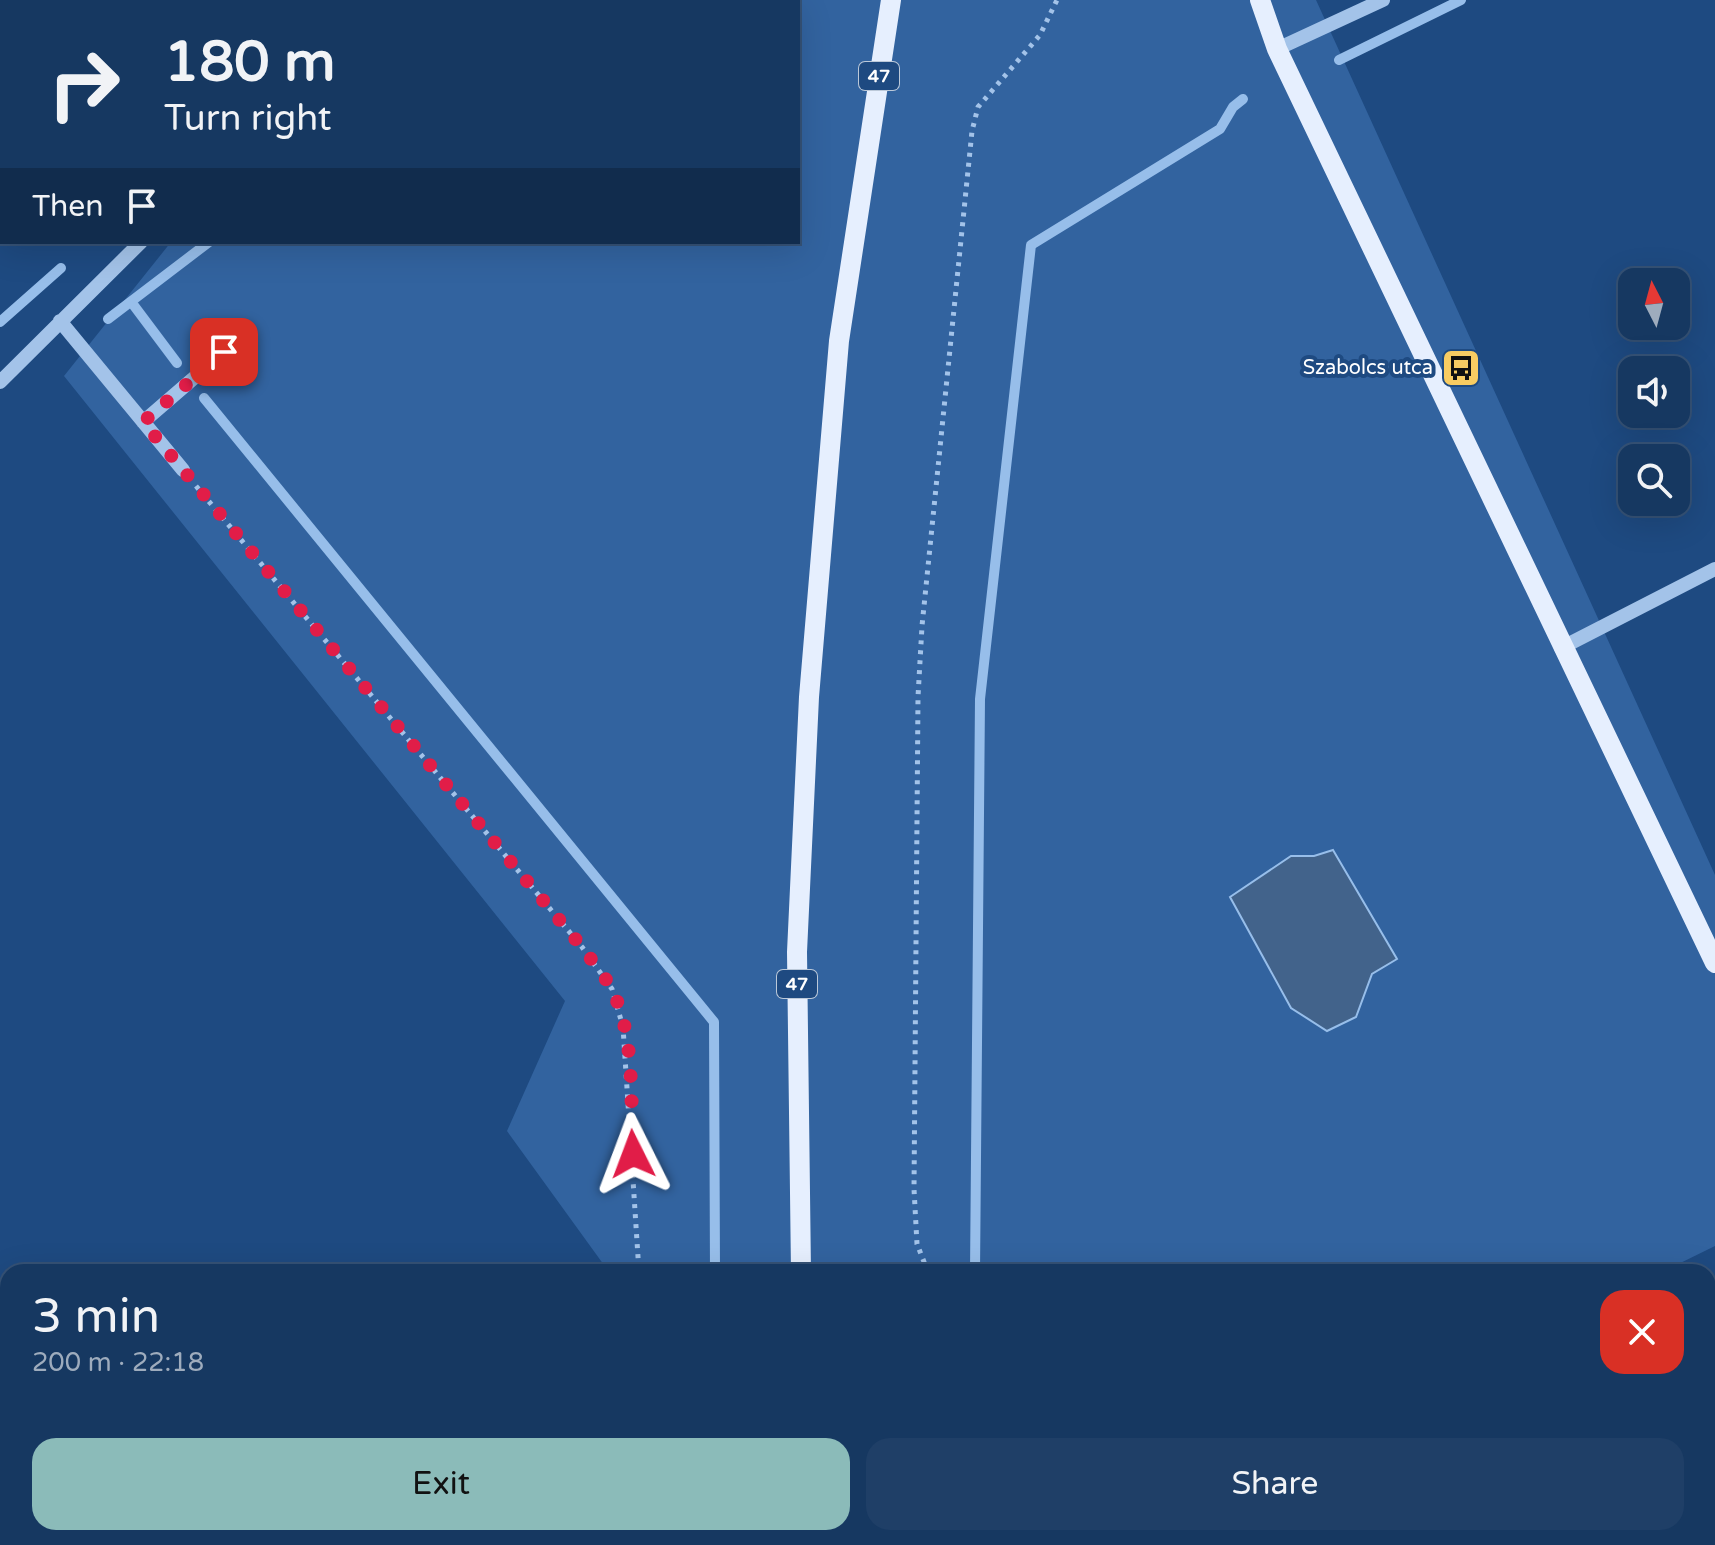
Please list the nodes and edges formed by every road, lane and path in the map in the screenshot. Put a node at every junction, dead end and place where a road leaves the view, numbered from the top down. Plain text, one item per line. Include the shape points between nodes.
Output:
1 (891, 0) edge
2 (1057, 0) edge
3 (1260, 0) edge
4 (1383, 0) edge
5 (1277, 49) junction
6 (139, 244) edge
7 (60, 321) junction
8 (224, 352) dead end
9 (0, 382) edge
10 (143, 422) junction
11 (183, 470) joint
12 (1715, 569) edge
13 (1561, 648) junction
14 (1715, 963) edge
15 (639, 1264) edge
16 (801, 1264) edge
17 (925, 1264) edge

1 - 16 main road, 47 via 839,341 810,682 797,952
2 - 17 path via 1040,35 978,107 972,131 922,626 913,1133 917,1244
3 - 5 main road
4 - 5 street
5 - 13 main road
6 - 7 street
7 - 9 street
7 - 10 street
8 - 10 street
10 - 11 street
11 - 15 path via 612,989 629,1065
12 - 13 street
13 - 14 main road

